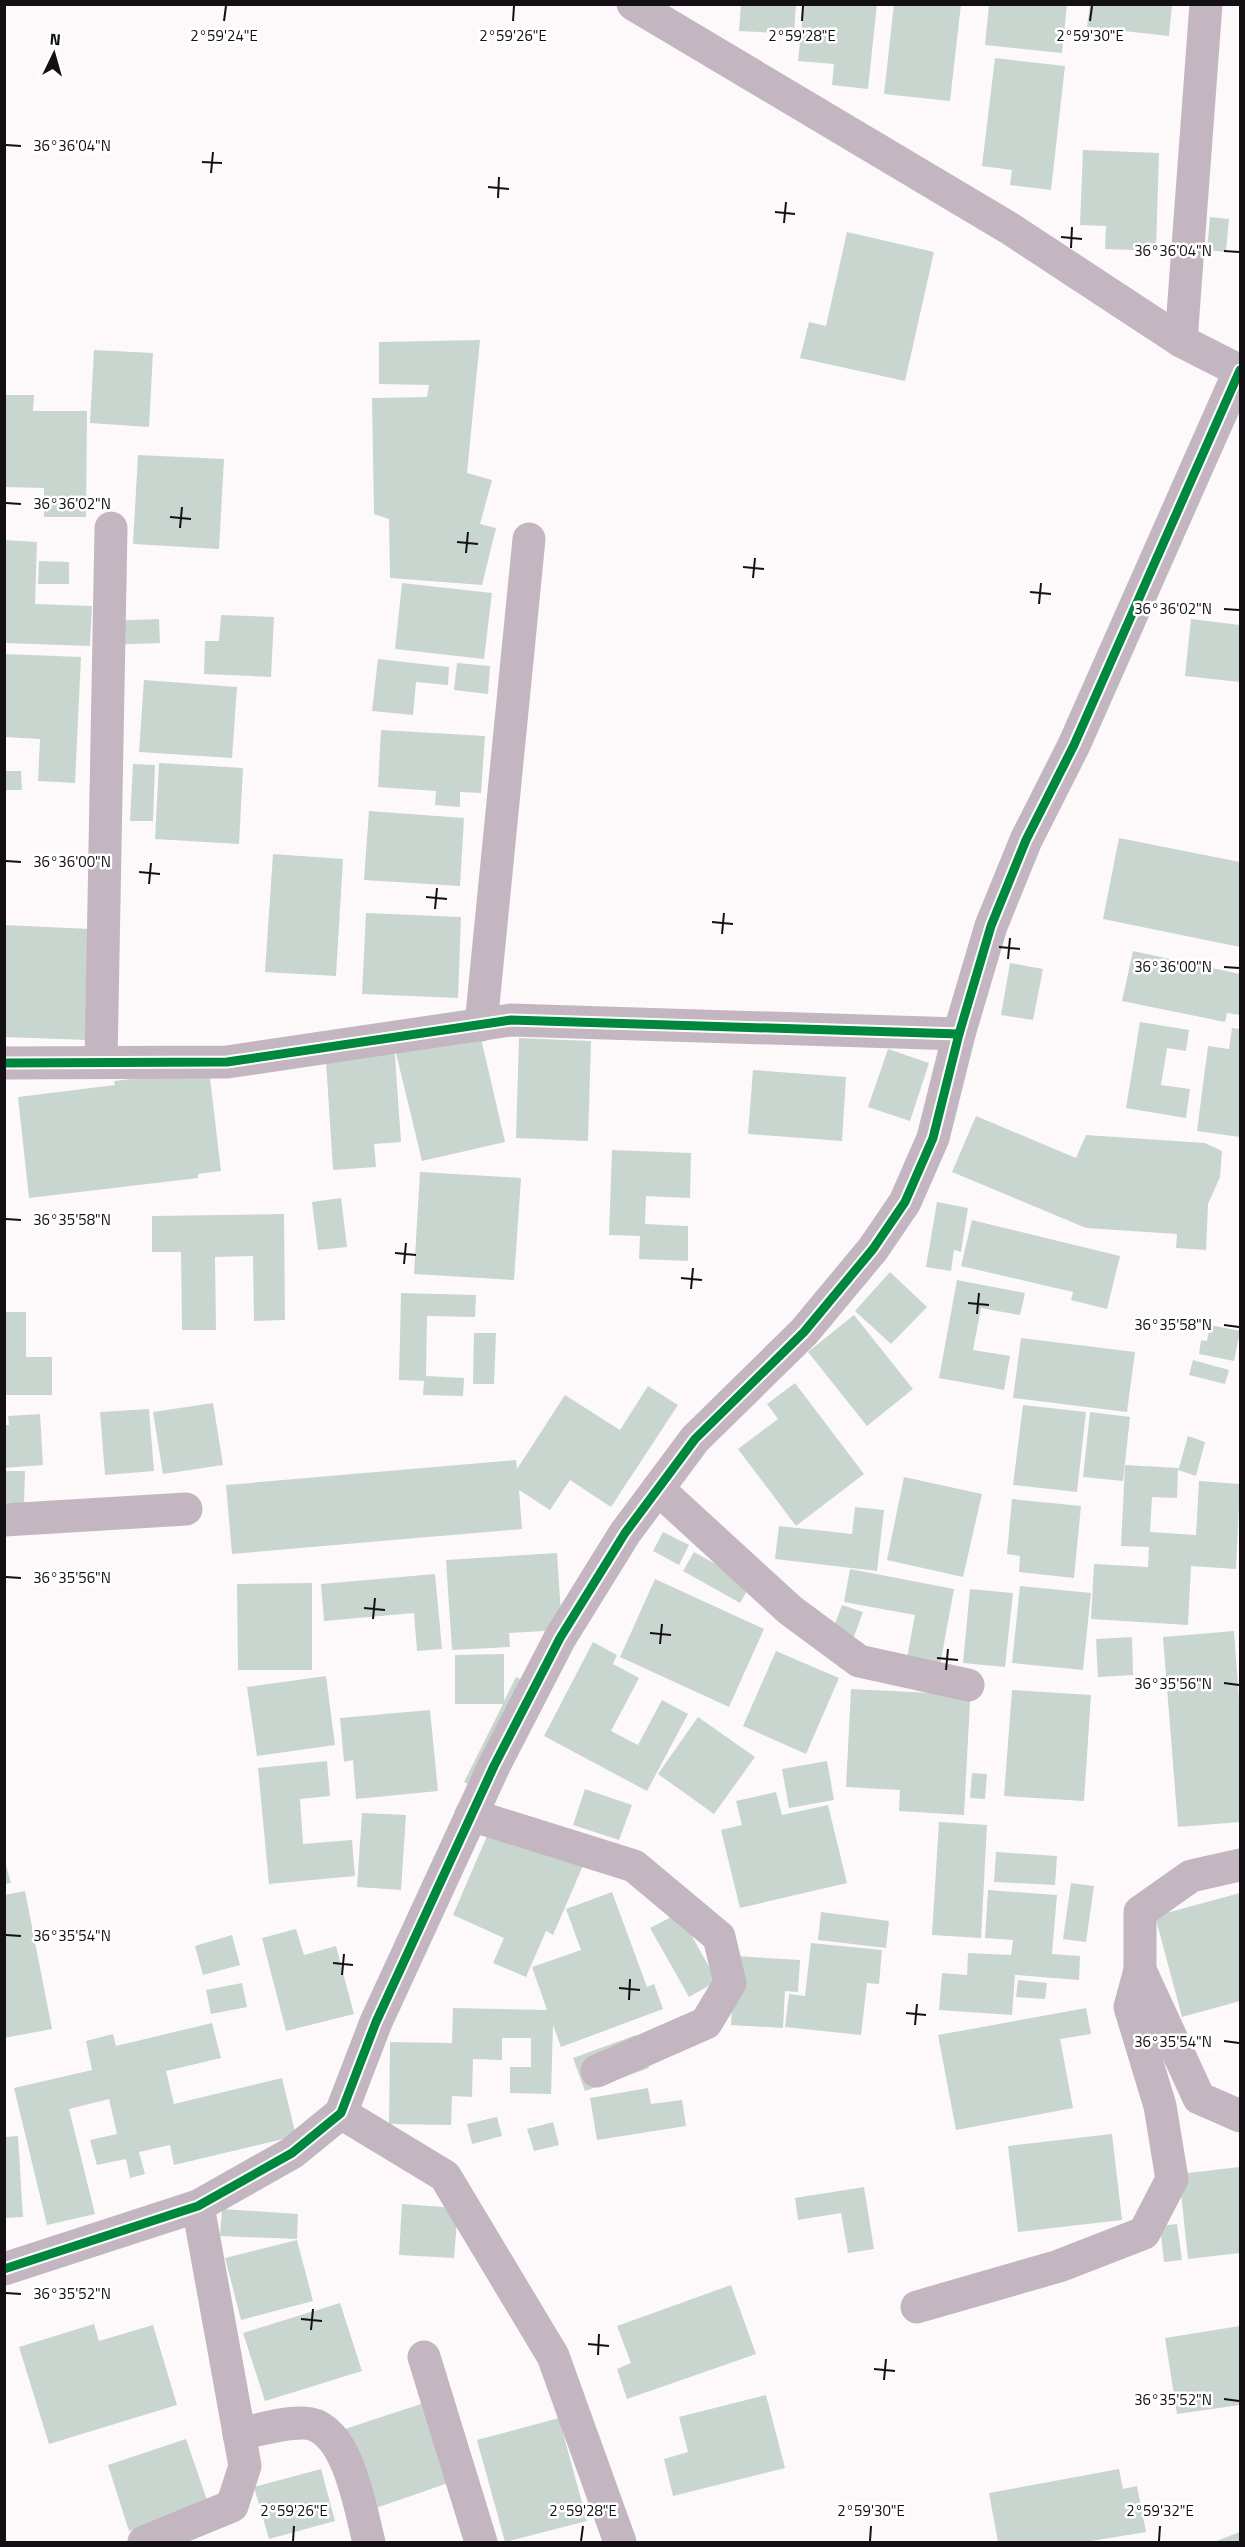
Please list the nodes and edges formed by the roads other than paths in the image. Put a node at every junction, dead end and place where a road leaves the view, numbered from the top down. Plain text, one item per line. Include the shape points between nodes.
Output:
1 (633, 4) edge
2 (1206, 4) edge
3 (1180, 341) junction
4 (1240, 371) edge
5 (111, 528) dead end
6 (529, 539) dead end
7 (481, 1025) junction
8 (959, 1034) junction
9 (101, 1062) junction
10 (4, 1064) edge
11 (658, 1489) junction
12 (186, 1509) dead end
13 (4, 1520) edge
14 (968, 1685) dead end
15 (471, 1815) junction
16 (1240, 1865) edge
17 (1140, 1970) junction
18 (597, 2071) dead end
19 (341, 2113) junction
20 (1240, 2116) edge
21 (198, 2206) junction
22 (4, 2269) edge
23 (917, 2307) dead end
24 (424, 2357) dead end
25 (239, 2434) junction
26 (144, 2542) edge
27 (369, 2542) edge
28 (482, 2542) edge
29 (620, 2542) edge

1 - 3 street via 1009,228
2 - 3 street
3 - 4 street
4 - 8 street via 1074,745 1026,840 991,926
5 - 9 street
6 - 7 street
7 - 8 street via 511,1020
7 - 9 street via 227,1062
8 - 11 street via 933,1138 905,1202 873,1249 804,1332 695,1439
9 - 10 street
11 - 14 street via 790,1610 859,1661
11 - 15 street via 625,1533 560,1638
12 - 13 street
15 - 18 street via 634,1866 719,1937 730,1983 706,2023
15 - 19 street via 376,2022
16 - 17 street via 1191,1876 1140,1912
17 - 20 street via 1199,2098
17 - 23 street via 1130,2007 1160,2106 1172,2180 1144,2233 1059,2266
19 - 21 street via 292,2153
19 - 29 street via 445,2176 553,2356
21 - 22 street
21 - 25 street
24 - 28 street
25 - 26 street via 245,2466 232,2506
25 - 27 street via 305,2422 328,2432 348,2465

